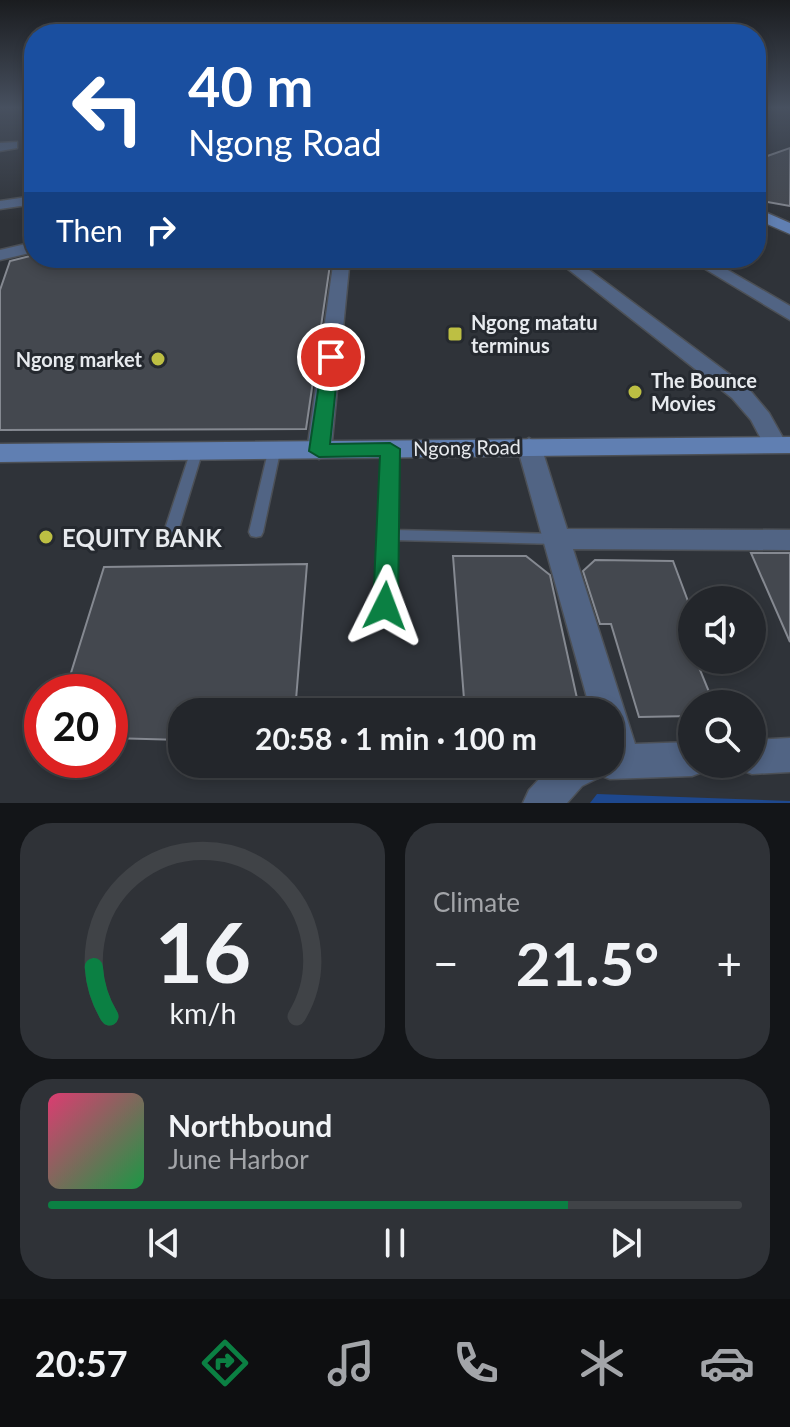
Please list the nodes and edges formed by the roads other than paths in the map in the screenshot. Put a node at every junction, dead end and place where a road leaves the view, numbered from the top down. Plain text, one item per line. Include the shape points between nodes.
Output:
1 (24, 201) edge
2 (0, 205) edge
3 (766, 217) edge
4 (788, 225) edge
5 (24, 249) edge
6 (0, 255) edge
7 (342, 268) edge
8 (575, 268) edge
9 (712, 268) edge
10 (790, 314) edge
11 (782, 445) edge
12 (529, 446) junction
13 (390, 449) junction
14 (319, 451) junction
15 (274, 452) junction
16 (0, 453) edge
17 (196, 453) junction
18 (256, 532) dead end
19 (170, 535) dead end
20 (390, 535) junction
21 (557, 539) junction
22 (790, 540) edge
23 (385, 606) dead end
24 (604, 698) edge
25 (790, 755) edge
26 (766, 756) edge
27 (678, 759) edge
28 (624, 761) edge
29 (564, 778) edge
30 (542, 803) edge

1 - 2 street
3 - 4 main road
5 - 6 street
7 - 14 street
8 - 11 street via 740,393
9 - 10 street
11 - 12 main road, Ngong Road
12 - 13 main road, Ngong Road
12 - 21 street
13 - 14 main road, Ngong Road
13 - 20 lane
14 - 15 main road, Ngong Road
15 - 17 main road, Ngong Road
15 - 18 lane
16 - 17 main road, Ngong Road
17 - 19 lane
20 - 21 lane
20 - 23 lane
21 - 22 street
21 - 24 street
25 - 26 street
27 - 28 street
29 - 30 street

